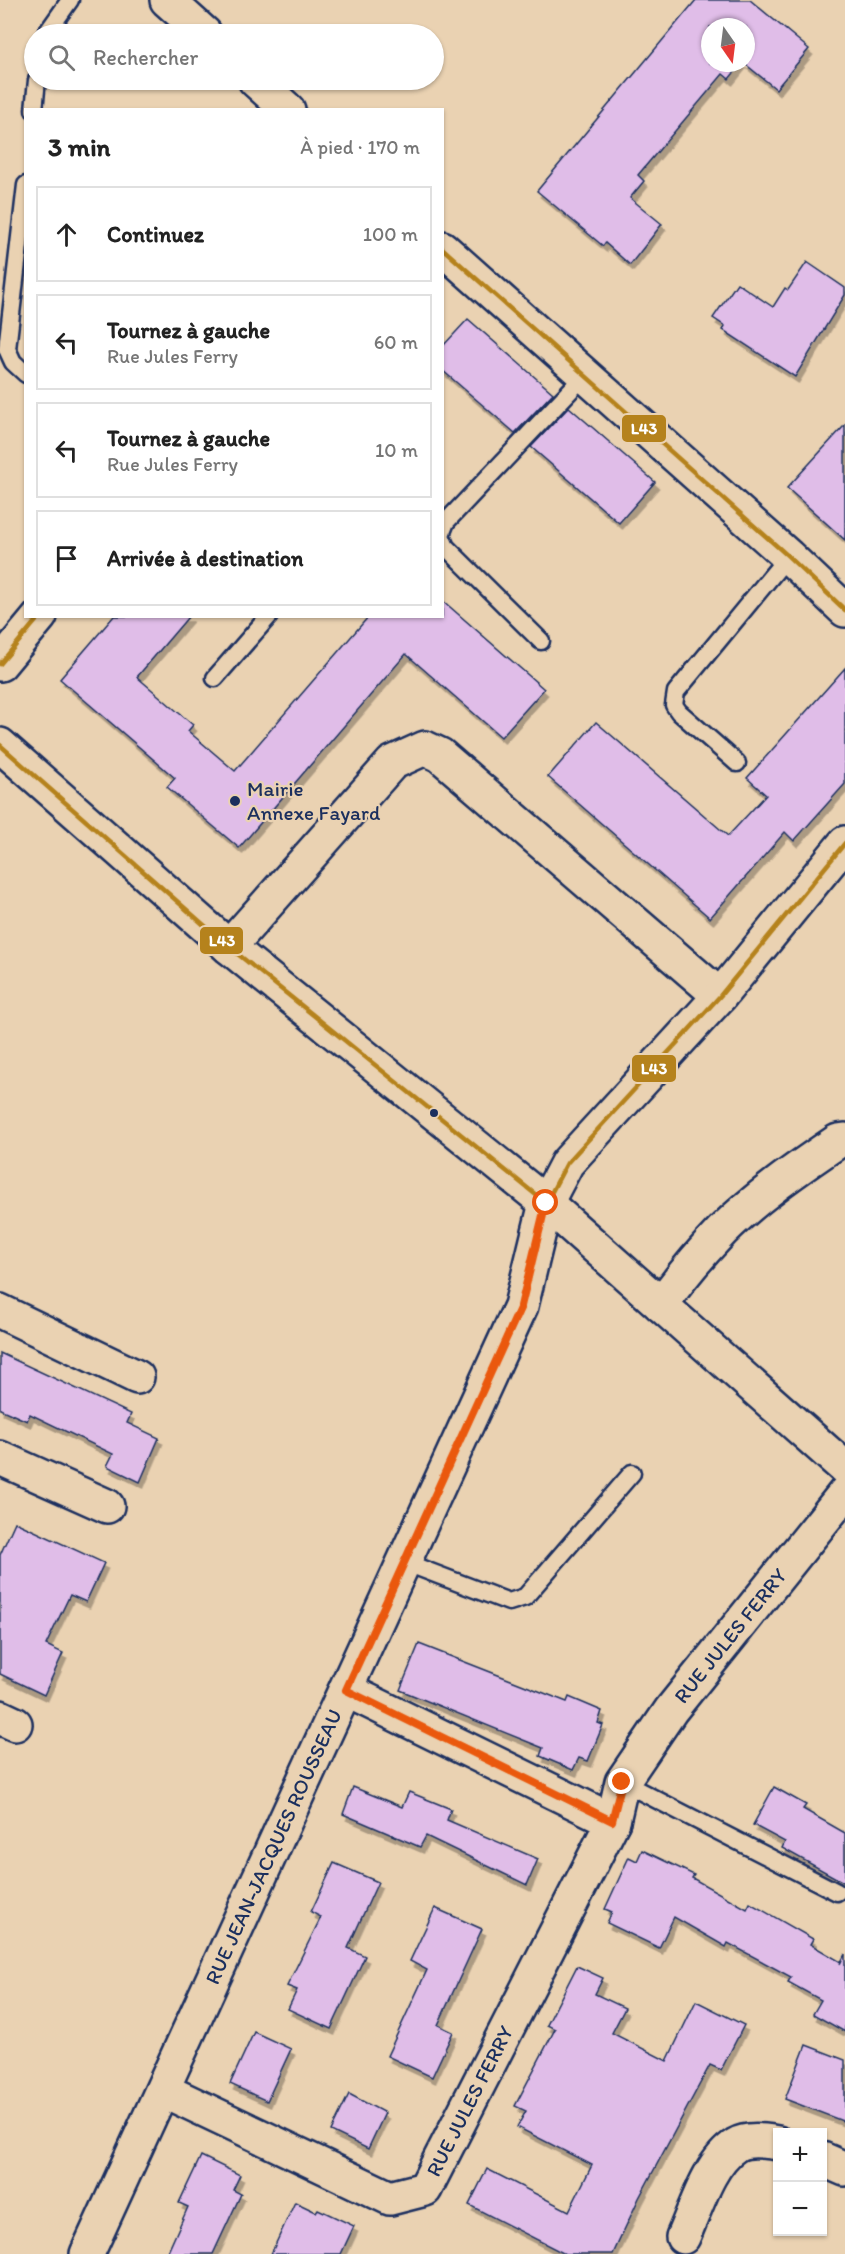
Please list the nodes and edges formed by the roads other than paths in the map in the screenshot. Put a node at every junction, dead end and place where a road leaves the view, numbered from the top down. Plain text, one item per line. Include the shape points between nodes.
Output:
1 (70, 0) edge
2 (166, 0) edge
3 (53, 24) edge
4 (194, 24) edge
5 (36, 90) edge
6 (266, 90) edge
7 (34, 108) edge
8 (286, 108) edge
9 (24, 202) edge
10 (444, 250) edge
11 (24, 372) edge
12 (585, 375) junction
13 (444, 527) edge
14 (444, 542) edge
15 (788, 556) junction
16 (845, 610) edge
17 (38, 618) edge
18 (266, 618) edge
19 (542, 641) dead end
20 (0, 664) edge
21 (215, 678) dead end
22 (0, 745) edge
23 (737, 763) dead end
24 (845, 843) edge
25 (229, 947) junction
26 (720, 996) junction
27 (845, 1140) edge
28 (546, 1203) junction
29 (661, 1305) junction
30 (0, 1311) edge
31 (137, 1377) dead end
32 (0, 1458) edge
33 (845, 1468) edge
34 (632, 1473) dead end
35 (845, 1493) edge
36 (107, 1506) dead end
37 (404, 1562) junction
38 (346, 1690) junction
39 (622, 1782) junction
40 (612, 1821) junction
41 (837, 1892) dead end
42 (162, 2090) junction
43 (773, 2142) edge
44 (827, 2162) edge
45 (845, 2169) edge
46 (683, 2237) dead end
47 (87, 2254) edge

1 - 3 lane
2 - 4 street
5 - 7 lane
6 - 8 street
9 - 11 lane via 7,349
10 - 12 street
12 - 13 lane
12 - 15 street
14 - 19 lane
15 - 16 street
15 - 23 lane via 676,692 674,705 679,712
17 - 20 street
18 - 21 lane
22 - 25 street
24 - 26 street, RUE JEAN-JACQUES ROUSSEAU
25 - 26 street via 392,763 425,748 440,754
25 - 28 street
26 - 28 street, RUE JEAN-JACQUES ROUSSEAU via 567,1163
27 - 29 street via 795,1170 723,1230
28 - 29 street
28 - 37 street, RUE JEAN-JACQUES ROUSSEAU via 521,1306
29 - 33 street
30 - 31 street
32 - 36 street
34 - 37 lane via 525,1597 509,1602
35 - 39 street, RUE JULES FERRY via 671,1710
37 - 38 street, RUE JEAN-JACQUES ROUSSEAU
38 - 40 street
38 - 42 street, RUE JEAN-JACQUES ROUSSEAU
39 - 40 street, RUE JULES FERRY
39 - 41 lane
40 - 42 street, RUE JULES FERRY via 425,2189 390,2198
42 - 47 street, RUE JEAN-JACQUES ROUSSEAU
43 - 46 street via 737,2144 715,2165
44 - 45 street

